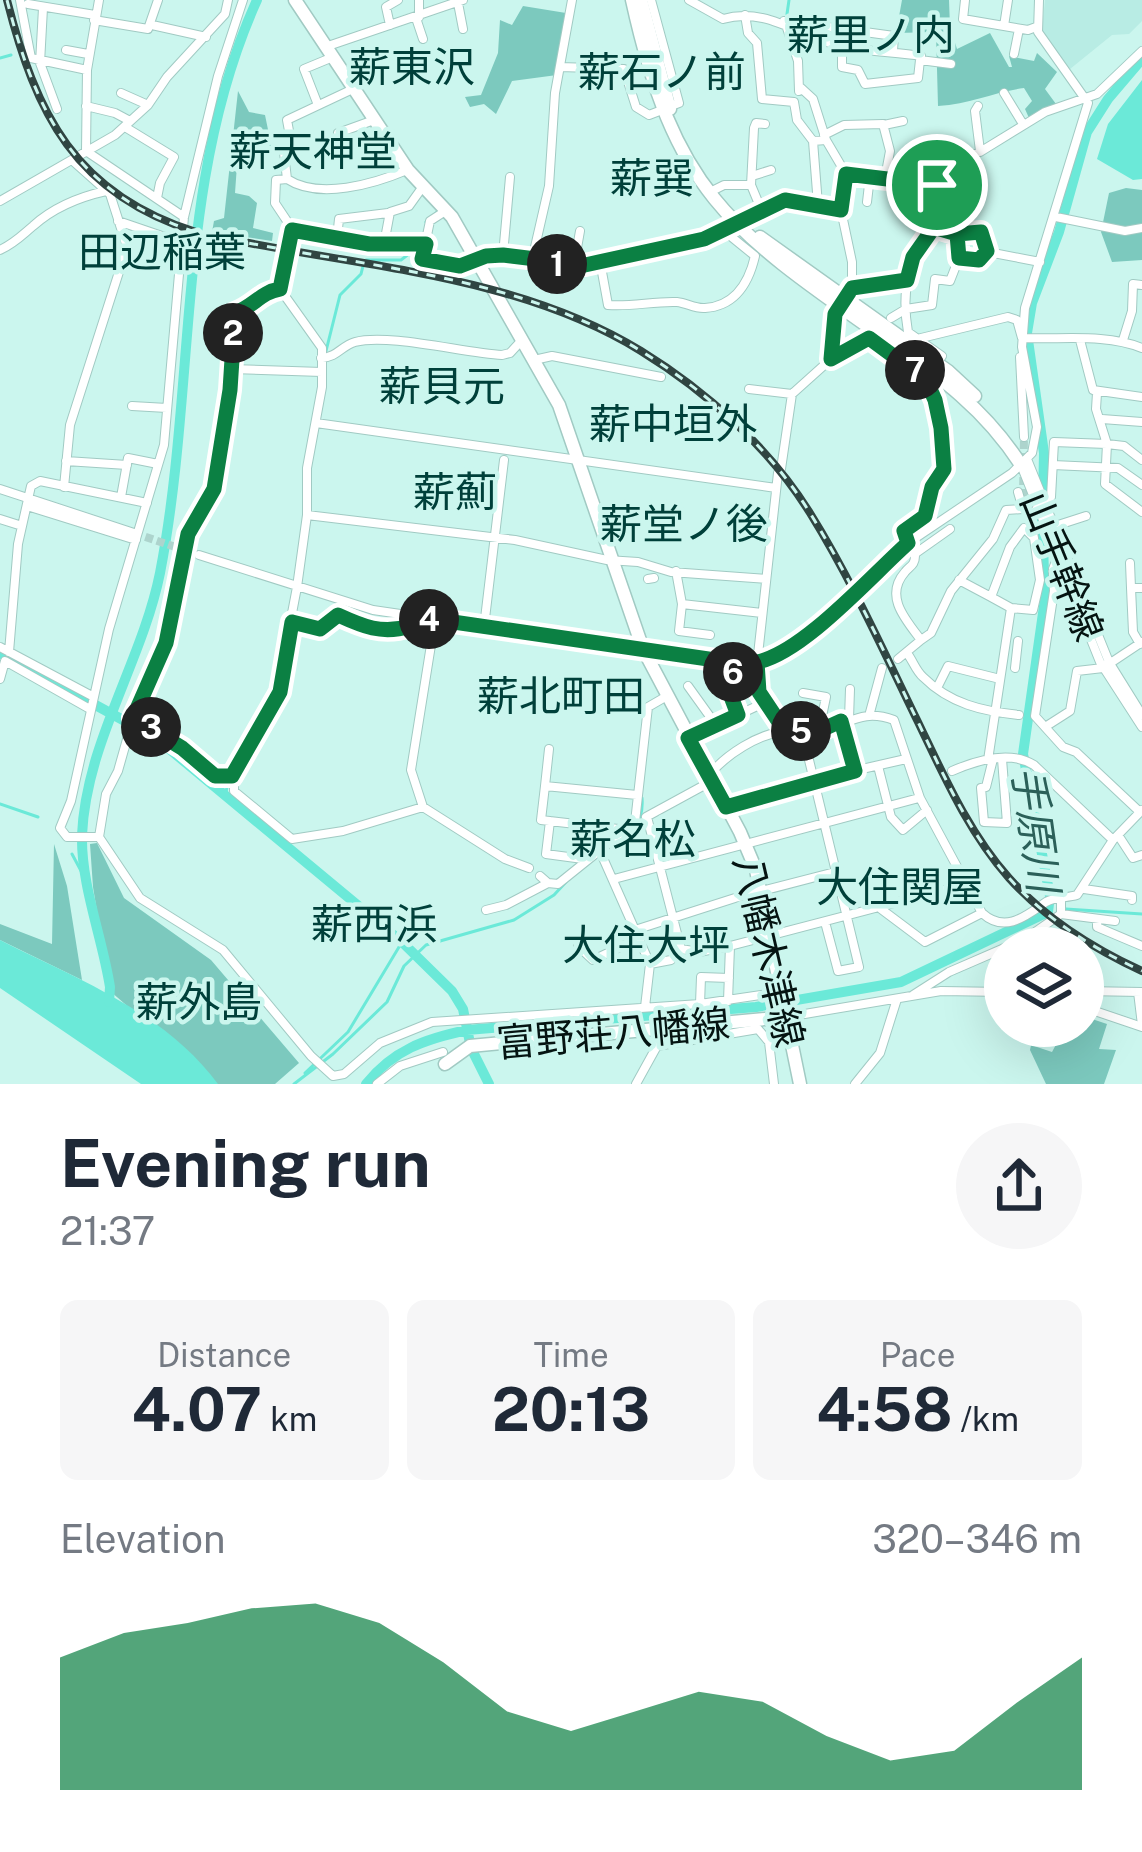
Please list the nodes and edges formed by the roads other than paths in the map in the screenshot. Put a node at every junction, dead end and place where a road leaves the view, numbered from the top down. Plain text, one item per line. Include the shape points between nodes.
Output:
1 (99, 0) edge
2 (158, 0) edge
3 (228, 0) edge
4 (243, 0) edge
5 (296, 0) edge
6 (398, 0) edge
7 (419, 0) edge
8 (572, 0) edge
9 (637, 0) edge
10 (651, 0) edge
11 (965, 0) edge
12 (1007, 0) edge
13 (1040, 0) edge
14 (460, 1) edge
15 (692, 1) edge
16 (24, 2) edge
17 (43, 8) junction
18 (745, 16) junction
19 (417, 17) junction
20 (94, 18) junction
21 (784, 23) junction
22 (152, 25) junction
23 (390, 25) junction
24 (1004, 26) junction
25 (1036, 27) junction
26 (463, 29) dead end
27 (1019, 29) junction
28 (206, 37) junction
29 (422, 39) dead end
30 (842, 44) junction
31 (66, 50) dead end
32 (331, 51) junction
33 (893, 51) junction
34 (1142, 51) edge
35 (88, 54) junction
36 (1014, 54) dead end
37 (41, 59) junction
38 (920, 60) junction
39 (951, 64) dead end
40 (560, 67) junction
41 (87, 70) junction
42 (355, 88) junction
43 (801, 88) junction
44 (121, 93) dead end
45 (1004, 93) dead end
46 (1085, 97) junction
47 (794, 102) junction
48 (148, 105) junction
49 (318, 105) junction
50 (86, 106) junction
51 (978, 106) dead end
52 (666, 108) junction
53 (57, 109) dead end
54 (374, 120) junction
55 (904, 121) dead end
56 (127, 124) junction
57 (765, 124) dead end
58 (1023, 124) junction
59 (884, 125) junction
60 (339, 137) dead end
61 (825, 138) junction
62 (813, 141) junction
63 (86, 151) junction
64 (980, 152) junction
65 (74, 161) junction
66 (408, 170) junction
67 (771, 170) dead end
68 (846, 174) junction
69 (870, 176) junction
70 (510, 177) dead end
71 (886, 178) junction
72 (287, 179) junction
73 (751, 181) junction
74 (424, 185) junction
75 (937, 185) junction
76 (714, 190) junction
77 (106, 191) junction
78 (157, 199) junction
79 (0, 201) edge
80 (867, 202) dead end
81 (818, 205) junction
82 (761, 209) junction
83 (447, 210) junction
84 (841, 210) junction
85 (389, 212) junction
86 (1056, 217) junction
87 (184, 218) junction
88 (118, 221) junction
89 (732, 224) junction
90 (937, 228) junction
91 (1142, 228) edge
92 (292, 230) junction
93 (580, 231) dead end
94 (957, 234) junction
95 (184, 238) junction
96 (337, 238) junction
97 (384, 244) junction
98 (426, 244) junction
99 (0, 250) edge
100 (987, 251) junction
101 (503, 255) junction
102 (959, 258) junction
103 (478, 259) junction
104 (532, 260) junction
105 (600, 262) junction
106 (1040, 262) junction
107 (574, 265) junction
108 (907, 280) junction
109 (1142, 285) edge
110 (280, 289) junction
111 (845, 298) junction
112 (906, 309) junction
113 (1137, 311) edge
114 (891, 318) dead end
115 (917, 339) junction
116 (522, 340) junction
117 (1026, 340) junction
118 (1080, 340) junction
119 (1123, 340) junction
120 (1142, 348) edge
121 (324, 358) junction
122 (831, 359) junction
123 (940, 359) dead end
124 (534, 360) junction
125 (231, 369) junction
126 (322, 372) junction
127 (661, 377) dead end
128 (749, 389) dead end
129 (1097, 393) junction
130 (792, 394) junction
131 (1142, 397) edge
132 (132, 406) dead end
133 (167, 408) junction
134 (1101, 419) junction
135 (1142, 422) edge
136 (318, 424) junction
137 (1024, 437) tunnel mouth
138 (1107, 444) junction
139 (504, 460) dead end
140 (1142, 460) edge
141 (66, 461) junction
142 (582, 462) junction
143 (1024, 462) junction
144 (127, 465) junction
145 (158, 465) junction
146 (1053, 465) junction
147 (1106, 467) junction
148 (1142, 485) edge
149 (64, 487) junction
150 (776, 488) junction
151 (0, 489) edge
152 (1020, 495) tunnel mouth
153 (122, 497) junction
154 (28, 502) junction
155 (147, 503) junction
156 (1044, 506) junction
157 (1023, 509) junction
158 (1142, 512) edge
159 (309, 515) junction
160 (1086, 517) dead end
161 (0, 519) edge
162 (22, 526) junction
163 (1051, 527) junction
164 (1024, 528) junction
165 (950, 529) dead end
166 (135, 537) junction
167 (496, 538) junction
168 (1034, 538) junction
169 (908, 543) junction
170 (916, 553) junction
171 (200, 555) tunnel mouth
172 (1058, 556) junction
173 (613, 560) junction
174 (1130, 563) dead end
175 (652, 566) junction
176 (892, 569) dead end
177 (676, 571) junction
178 (902, 575) junction
179 (766, 579) junction
180 (652, 580) dead end
181 (959, 580) junction
182 (297, 587) junction
183 (1131, 588) junction
184 (1142, 588) edge
185 (991, 597) junction
186 (682, 604) junction
187 (1011, 608) junction
188 (763, 613) junction
189 (412, 616) junction
190 (435, 620) junction
191 (294, 623) junction
192 (484, 627) junction
193 (710, 635) dead end
194 (921, 640) junction
195 (1018, 641) dead end
196 (1141, 644) edge
197 (4, 649) edge
198 (644, 649) junction
199 (1004, 652) junction
200 (1017, 654) junction
201 (1106, 665) junction
202 (756, 667) junction
203 (882, 668) dead end
204 (1015, 668) dead end
205 (1000, 679) junction
206 (0, 680) edge
207 (688, 686) dead end
208 (938, 688) junction
209 (850, 689) dead end
210 (803, 693) dead end
211 (92, 695) junction
212 (667, 696) junction
213 (766, 701) junction
214 (88, 708) junction
215 (995, 712) junction
216 (738, 715) junction
217 (869, 716) junction
218 (1019, 716) dead end
219 (1142, 716) edge
220 (133, 718) junction
221 (845, 720) junction
222 (716, 725) junction
223 (1142, 727) edge
224 (1045, 728) junction
225 (785, 731) junction
226 (802, 731) junction
227 (819, 731) junction
228 (688, 738) junction
229 (549, 749) dead end
230 (906, 759) junction
231 (994, 759) junction
232 (878, 766) junction
233 (855, 771) junction
234 (952, 771) dead end
235 (232, 776) junction
236 (711, 778) junction
237 (813, 780) junction
238 (545, 786) junction
239 (637, 795) junction
240 (920, 798) junction
241 (888, 806) junction
242 (423, 807) junction
243 (726, 807) junction
244 (927, 810) junction
245 (1140, 815) edge
246 (642, 816) junction
247 (550, 821) junction
248 (823, 824) junction
249 (628, 830) junction
250 (99, 837) junction
251 (1115, 838) junction
252 (746, 844) junction
253 (1142, 855) edge
254 (603, 858) dead end
255 (584, 860) junction
256 (661, 866) junction
257 (529, 868) dead end
258 (836, 872) junction
259 (614, 879) junction
260 (967, 884) junction
261 (1084, 889) junction
262 (762, 890) junction
263 (1132, 900) dead end
264 (1058, 906) junction
265 (880, 908) junction
266 (486, 910) dead end
267 (982, 913) junction
268 (847, 916) junction
269 (673, 917) junction
270 (1097, 919) junction
271 (1115, 920) dead end
272 (825, 922) junction
273 (637, 934) junction
274 (772, 934) junction
275 (578, 946) dead end
276 (730, 946) junction
277 (1142, 946) edge
278 (681, 949) junction
279 (650, 964) junction
280 (729, 978) junction
281 (984, 991) edge
282 (1104, 991) edge
283 (1140, 992) edge
284 (782, 993) junction
285 (913, 996) junction
286 (897, 999) junction
287 (728, 1001) junction
288 (700, 1004) junction
289 (645, 1007) junction
290 (1104, 1014) edge
291 (786, 1015) junction
292 (1142, 1026) edge
293 (677, 1027) junction
294 (657, 1046) junction
295 (444, 1058) joint
296 (377, 1084) edge
297 (636, 1084) edge
298 (774, 1084) edge
299 (800, 1084) edge
300 (854, 1084) edge

1 - 20 street
2 - 22 street
3 - 28 street
4 - 87 street
5 - 32 main road, 八幡木津線
6 - 23 street via 386,7
7 - 19 street
8 - 40 street
9 - 52 main road via 647,68
10 - 52 street via 679,104
11 - 24 street via 963,20
12 - 24 street
13 - 25 street
14 - 19 street
14 - 26 street
15 - 18 street via 722,20
16 - 17 street
16 - 37 street via 31,58
17 - 20 street
17 - 37 street
18 - 21 street
18 - 47 street via 763,99
19 - 23 street
19 - 29 street
20 - 22 street
20 - 35 street
21 - 30 street
21 - 33 street via 894,36
21 - 43 street
22 - 28 street
23 - 32 street
24 - 27 street
25 - 27 street
25 - 46 street
27 - 36 street
28 - 48 street
30 - 33 street
30 - 38 street via 842,67 857,70 865,84 918,78
31 - 35 street
32 - 42 main road, 八幡木津線
32 - 49 street via 304,69
33 - 38 street
34 - 46 street
35 - 41 street
37 - 41 street
37 - 53 street
38 - 39 street
40 - 52 street via 624,69 636,107 650,115
40 - 104 street via 549,186
41 - 50 street
42 - 49 street
42 - 54 main road, 八幡木津線
43 - 47 street
43 - 61 street via 813,99
44 - 48 street
45 - 58 street
46 - 58 street
46 - 86 street
47 - 62 street
48 - 56 street
49 - 72 street via 287,120
50 - 56 street via 116,112
50 - 63 street
51 - 64 street
52 - 76 main road
52 - 89 main road via 706,192
54 - 60 street
54 - 66 main road, 八幡木津線
55 - 59 street
56 - 63 street
56 - 78 street via 174,157
57 - 73 street via 754,128
58 - 64 street
59 - 61 street via 844,125
59 - 71 street
61 - 62 street
61 - 68 street
62 - 81 street
63 - 65 street
63 - 78 street
64 - 75 street via 947,160
65 - 77 street
65 - 79 street
66 - 72 street via 328,189
66 - 74 main road, 八幡木津線
67 - 73 street
68 - 69 street
68 - 84 street
69 - 71 street
69 - 80 street
70 - 101 street
71 - 75 street
72 - 92 street via 276,180 275,203
73 - 76 street
73 - 82 street
74 - 83 main road, 八幡木津線
74 - 85 street via 409,206
75 - 90 street
76 - 89 main road
77 - 88 street
77 - 99 street via 72,199
78 - 87 street
81 - 82 street via 785,200
81 - 84 street
82 - 89 street
83 - 98 street via 431,219
83 - 103 main road, 八幡木津線
84 - 111 street via 852,262
85 - 96 street via 339,219
85 - 97 street
86 - 91 street
86 - 106 street
87 - 95 street
88 - 95 street
88 - 141 street via 127,251 70,425
89 - 105 street via 680,246
89 - 105 street via 754,256 750,280 712,307 608,305
89 - 111 main road via 782,267
90 - 94 street
90 - 108 street via 913,257
92 - 96 street
92 - 110 street
93 - 107 street
94 - 100 street via 981,232
94 - 102 street
95 - 133 street
96 - 97 street
97 - 98 street
98 - 103 street via 422,259 460,266
100 - 102 street via 979,260
100 - 106 street
101 - 103 street
101 - 104 street
102 - 112 street via 950,281 935,279 932,305
103 - 116 main road, 八幡木津線
104 - 107 street
105 - 107 street
106 - 117 street via 1024,308
108 - 111 street
108 - 112 street
109 - 113 street via 1133,284
110 - 121 street
110 - 125 street via 235,313
111 - 122 street via 835,314
111 - 143 main road via 970,400
112 - 114 street
112 - 115 street via 908,332
113 - 119 street
115 - 117 street via 1008,317
115 - 123 street
116 - 121 street via 502,355 355,342
116 - 124 main road, 八幡木津線
117 - 118 street
117 - 137 street
117 - 143 street via 1037,427
118 - 119 street
118 - 129 street
119 - 120 street
121 - 126 street
122 - 130 street
122 - 169 street via 869,338 927,379 945,461 925,516 904,531
124 - 127 street via 552,356
124 - 142 main road, 八幡木津線
125 - 126 street
125 - 220 street via 214,489 188,534 166,643
126 - 136 street
128 - 130 street
129 - 131 street
129 - 134 street
130 - 150 street
132 - 133 street
133 - 145 street
134 - 135 street
134 - 138 street
136 - 142 street
136 - 159 street via 307,468
138 - 140 street
138 - 146 street via 1054,442
138 - 147 street
139 - 167 street
141 - 144 street
141 - 149 street
142 - 150 street
142 - 173 main road, 八幡木津線
143 - 156 street, 山手幹線
143 - 156 street, 山手幹線
143 - 169 street
144 - 145 street via 128,458
144 - 153 street
145 - 155 street
146 - 147 street
146 - 156 street
147 - 148 street
147 - 158 street via 1105,484
149 - 153 street
149 - 154 street via 36,482
150 - 179 street
151 - 154 street
152 - 157 street
153 - 155 street
154 - 162 street
154 - 166 street
155 - 166 street
156 - 163 street, 山手幹線
156 - 168 street via 1030,517
157 - 164 street
157 - 181 street via 1006,511
159 - 167 street
159 - 182 street
160 - 163 street
161 - 162 street
162 - 197 street
163 - 172 street, 山手幹線
163 - 201 street, 山手幹線
164 - 168 street
164 - 185 street
165 - 170 street
166 - 211 street
167 - 173 street
167 - 192 street
168 - 187 street via 1040,580 1033,610
169 - 170 street
169 - 202 street via 798,643
170 - 178 street
171 - 182 street
172 - 201 street, 山手幹線
172 - 224 street via 1035,716
173 - 175 street
173 - 198 main road, 八幡木津線
174 - 183 street
175 - 177 street
175 - 180 street
176 - 178 street
177 - 179 street
177 - 186 street
178 - 194 street via 896,599
179 - 188 street
181 - 185 street
181 - 194 street
182 - 189 street
182 - 191 street
183 - 184 street
183 - 196 street via 1132,632
185 - 187 street
186 - 188 street
186 - 193 street via 679,632
187 - 199 street
188 - 202 street
189 - 190 street
189 - 191 street via 410,626 394,630 338,615 320,629
190 - 192 street
190 - 242 street via 411,770
191 - 235 street via 280,692
192 - 198 street
194 - 208 street via 902,656
195 - 200 street
196 - 201 street
197 - 211 street
198 - 202 street
198 - 212 main road, 八幡木津線
199 - 200 street
199 - 205 street
200 - 204 street
201 - 219 street, 山手幹線
201 - 223 street, 山手幹線
201 - 224 street via 1077,671 1070,711
202 - 213 street
202 - 216 street via 719,674
203 - 217 street
205 - 208 street via 947,666
205 - 215 street
206 - 214 street via 5,661
207 - 222 street
208 - 215 street
209 - 221 street
210 - 227 street via 826,697
211 - 214 street
212 - 228 main road, 八幡木津線
212 - 239 street via 648,706
213 - 216 street
213 - 225 street
214 - 250 street via 60,828 64,836
215 - 218 street
215 - 231 street
216 - 222 street
217 - 221 street
217 - 230 street via 894,720
220 - 235 street via 215,776
220 - 250 street
221 - 227 street
221 - 233 street
222 - 228 street
224 - 245 street
225 - 226 street
225 - 236 street via 736,751
226 - 227 street
226 - 237 street
228 - 236 main road, 八幡木津線
229 - 238 street
230 - 232 street
230 - 240 street
231 - 231 street via 1007,823 987,824 981,788
231 - 234 street
231 - 251 street via 1030,762
232 - 233 street
232 - 241 street
233 - 237 street
235 - 242 street via 242,804 292,839
236 - 243 main road, 八幡木津線
236 - 246 street
237 - 243 street
237 - 248 street
238 - 239 street
238 - 247 street via 541,820
239 - 246 street
240 - 241 street
240 - 244 street
241 - 244 street via 903,830
241 - 248 street
242 - 257 street
243 - 252 main road, 八幡木津線
244 - 260 street
245 - 251 street
246 - 249 street
246 - 256 street
247 - 249 street
247 - 255 street via 546,854
248 - 252 street
248 - 258 street
249 - 255 street
250 - 289 street via 140,898 223,950 333,1076 380,1043 432,1022
251 - 253 street via 1132,858
251 - 261 street
252 - 256 street
252 - 262 main road, 八幡木津線
254 - 259 street
255 - 266 street via 558,884 544,880
256 - 259 street
256 - 269 street
258 - 262 street
258 - 268 street
259 - 273 street
260 - 265 street
260 - 267 street
261 - 263 street
261 - 264 street
262 - 269 street
262 - 274 main road, 八幡木津線
264 - 267 street via 1004,924
264 - 270 street
264 - 285 street via 1025,939
265 - 267 street via 925,942
265 - 268 street
268 - 272 street
268 - 272 street via 859,967 838,971
269 - 273 street
269 - 278 street
270 - 271 street
270 - 277 street via 1097,927
272 - 274 street
273 - 275 street via 593,960
273 - 279 street
274 - 276 street
274 - 284 main road, 八幡木津線
276 - 278 street
276 - 280 street
278 - 279 street via 671,961
279 - 289 street
280 - 287 street
280 - 288 street via 701,977
281 - 285 street
282 - 283 street
283 - 292 street
284 - 287 street
284 - 291 main road, 八幡木津線
285 - 286 street
286 - 291 street
286 - 300 street via 880,1053
287 - 288 street
288 - 289 street
290 - 292 street
291 - 293 main road, 富野荘八幡線
291 - 299 main road, 八幡木津線
293 - 294 street
293 - 295 main road, 富野荘八幡線 via 470,1046
294 - 297 street
294 - 298 street via 758,1030 769,1042
295 - 296 street via 400,1066

